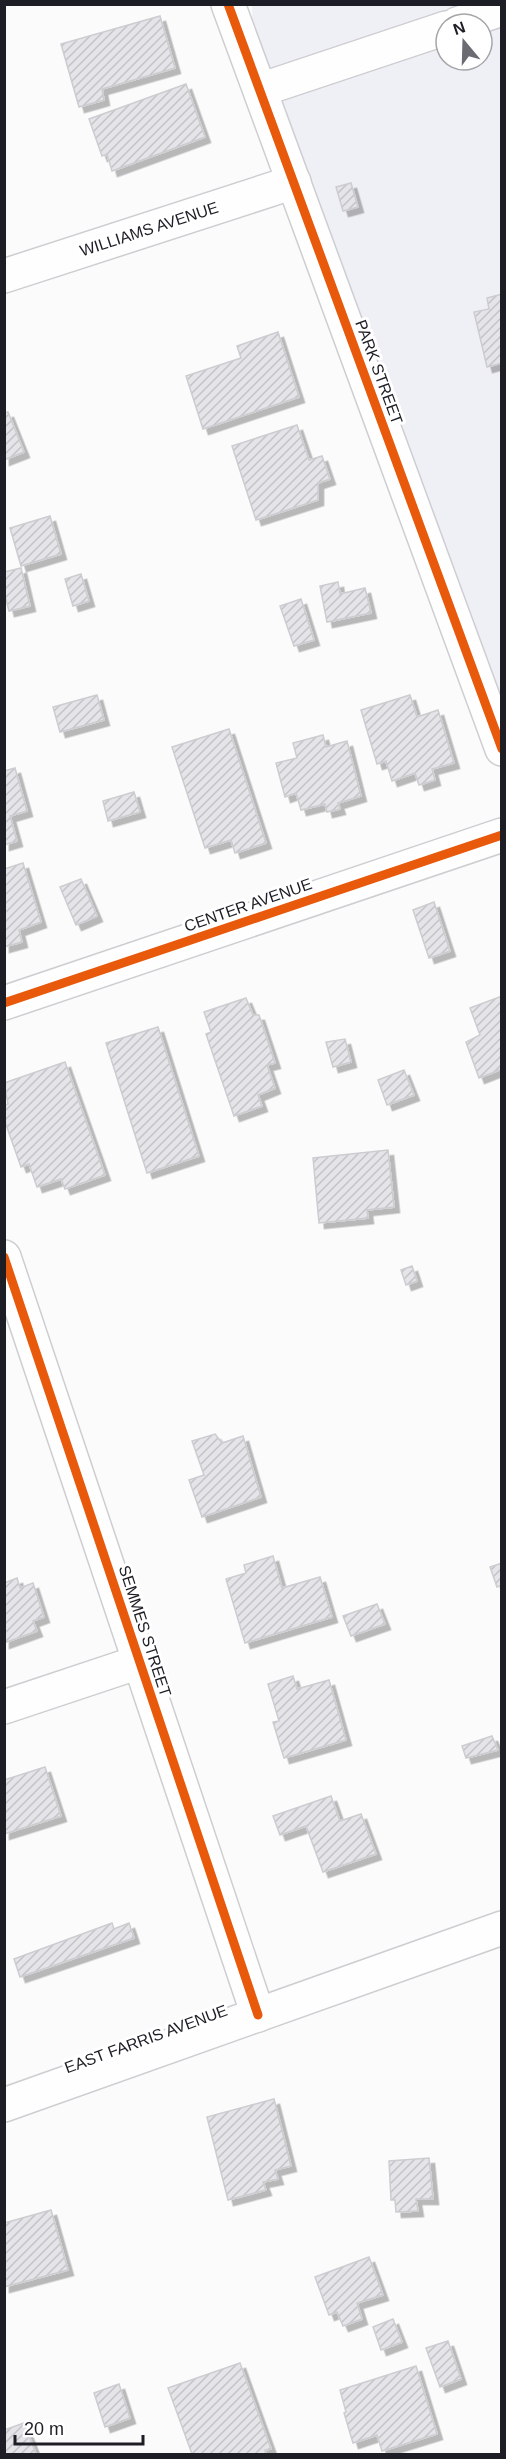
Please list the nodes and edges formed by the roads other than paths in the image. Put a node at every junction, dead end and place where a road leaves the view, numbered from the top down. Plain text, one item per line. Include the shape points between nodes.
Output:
1 (228, 4) edge
2 (434, 32) edge
3 (260, 90) junction
4 (294, 182) junction
5 (4, 276) edge
6 (501, 749) edge
7 (501, 835) edge
8 (4, 1004) edge
9 (4, 1257) edge
10 (139, 1662) junction
11 (4, 1707) edge
12 (501, 1928) edge
13 (258, 2015) junction
14 (4, 2105) edge

1 - 3 street, PARK STREET
2 - 3 street
3 - 4 street, PARK STREET
4 - 5 street, WILLIAMS AVENUE
4 - 6 street, PARK STREET
7 - 8 street, CENTER AVENUE
9 - 10 street, SEMMES STREET
10 - 11 street
10 - 13 street, SEMMES STREET
12 - 13 street, EAST FARRIS AVENUE
13 - 14 street, EAST FARRIS AVENUE

